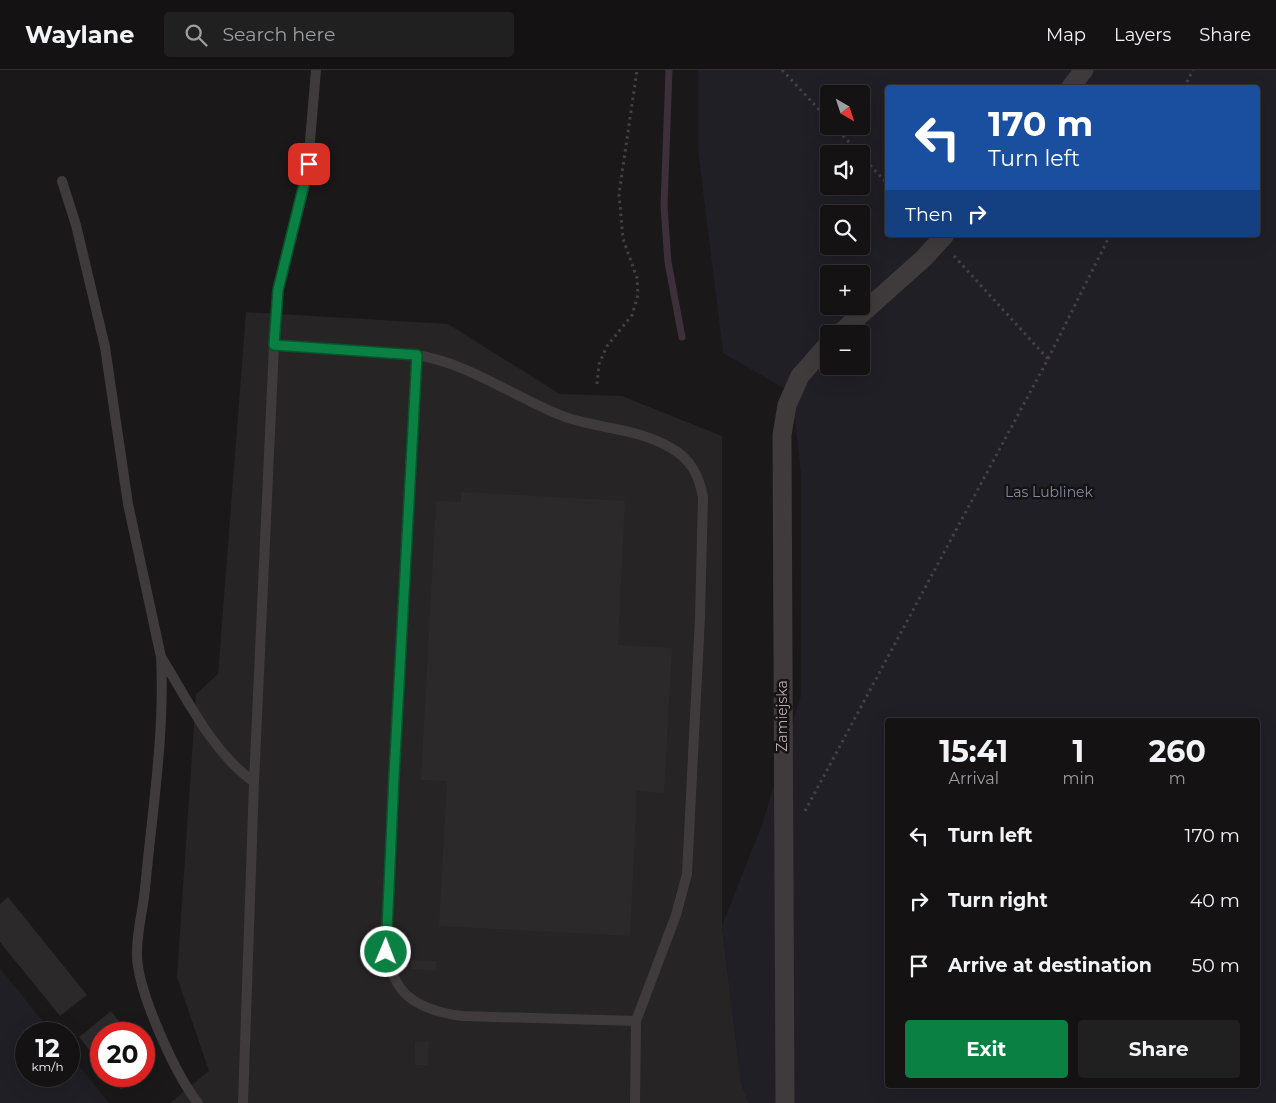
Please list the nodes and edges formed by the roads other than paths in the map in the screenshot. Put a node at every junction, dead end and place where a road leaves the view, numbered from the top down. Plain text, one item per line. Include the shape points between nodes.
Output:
1 (316, 70) edge
2 (1084, 70) edge
3 (1072, 85) edge
4 (62, 181) dead end
5 (942, 238) edge
6 (849, 325) edge
7 (274, 345) junction
8 (820, 353) edge
9 (417, 355) junction
10 (161, 657) junction
11 (254, 782) junction
12 (636, 1021) junction
13 (198, 1103) edge
14 (242, 1103) edge
15 (635, 1103) edge
16 (785, 1103) edge

1 - 7 lane via 307,177 278,290
2 - 3 street
4 - 10 lane via 105,347 128,504
5 - 6 street
7 - 9 lane
7 - 11 lane
8 - 16 street, Zamiejska via 800,376 788,405 782,435
9 - 12 lane via 464,368 567,417 643,434 672,448 690,463 699,478 703,497 700,616 687,874 676,916
9 - 12 lane via 386,933 389,967 405,995 420,1006 440,1013
10 - 11 lane via 224,755
10 - 13 lane via 163,693 137,956 148,1002 179,1075
11 - 14 lane
12 - 15 lane

